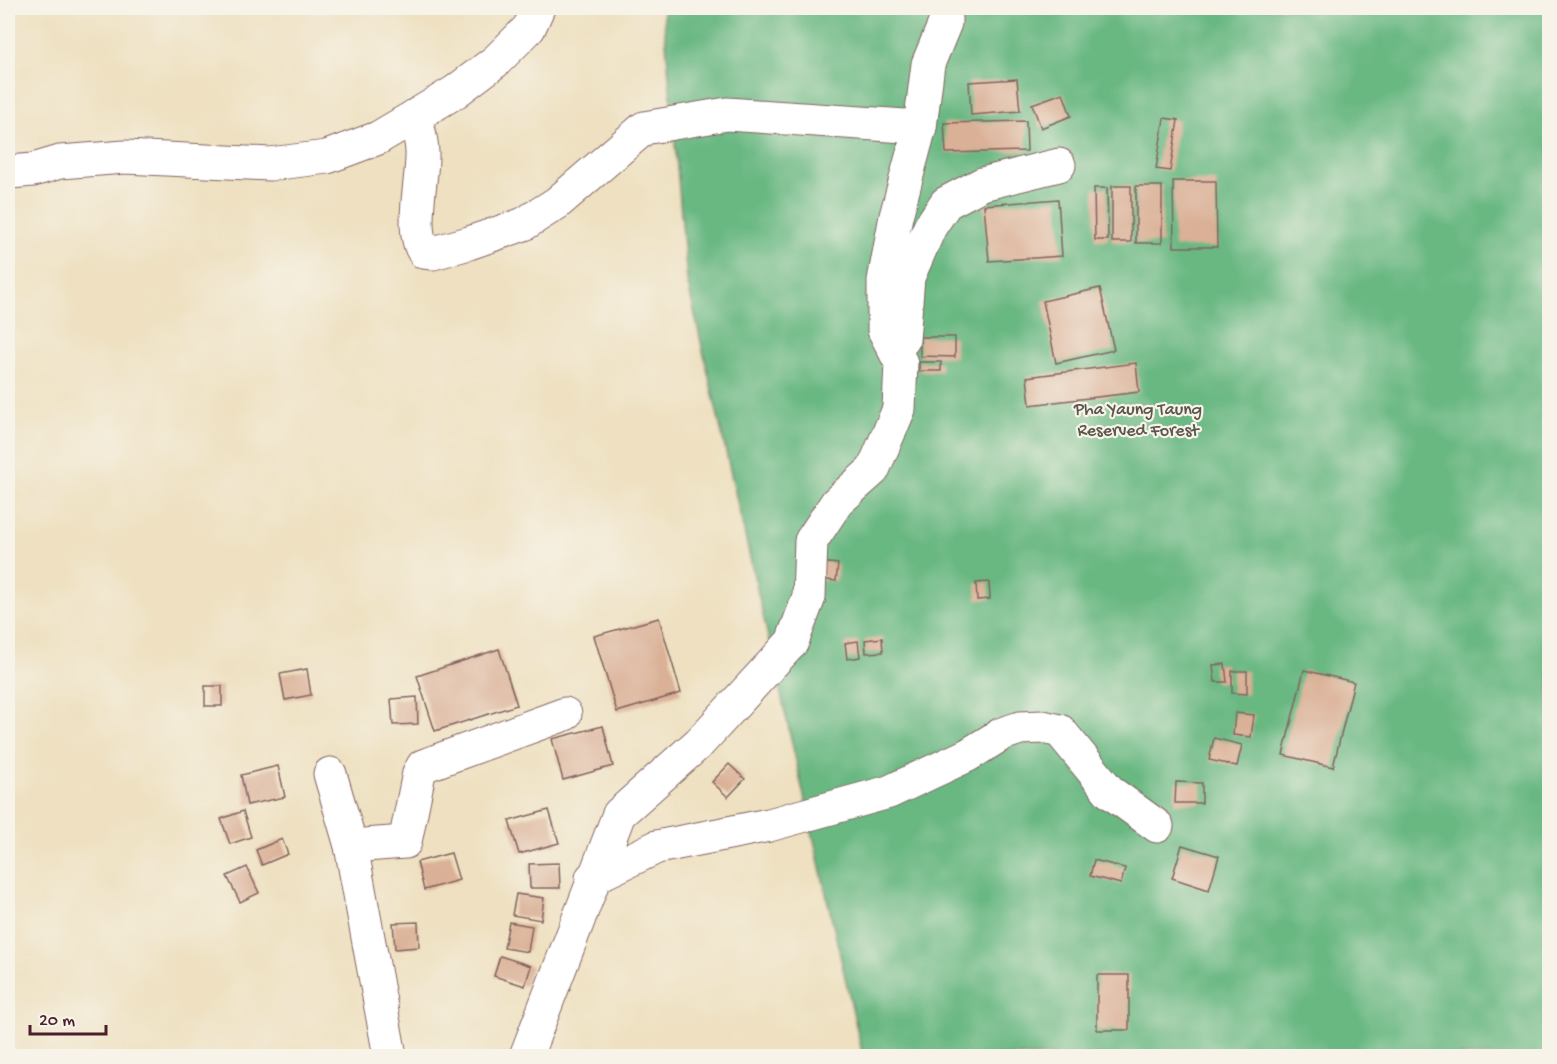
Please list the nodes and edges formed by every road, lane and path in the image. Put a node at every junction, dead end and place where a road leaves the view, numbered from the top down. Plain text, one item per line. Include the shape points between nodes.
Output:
1 (538, 8) edge
2 (945, 8) edge
3 (415, 116) junction
4 (920, 127) junction
5 (1059, 165) dead end
6 (8, 170) edge
7 (902, 363) junction
8 (565, 714) dead end
9 (330, 774) dead end
10 (1157, 826) dead end
11 (351, 846) junction
12 (592, 878) junction
13 (390, 1056) edge
14 (526, 1056) edge

1 - 3 street via 530,28 496,61
2 - 4 street via 945,23 928,64
3 - 4 street via 422,151 417,216 420,246 424,252 433,253 524,224 556,203 644,128 727,114
3 - 6 street via 378,138 327,157 270,164 125,156
4 - 7 street via 884,280 884,330
5 - 7 street via 982,184 946,202 908,277
7 - 12 street via 899,409 873,470 837,502 811,541 809,597 792,642 700,742 618,814
8 - 11 street via 423,766 405,842
9 - 11 street
10 - 12 street via 1110,792 1060,731 1020,728 889,792 769,825 657,847
11 - 13 street
12 - 14 street

